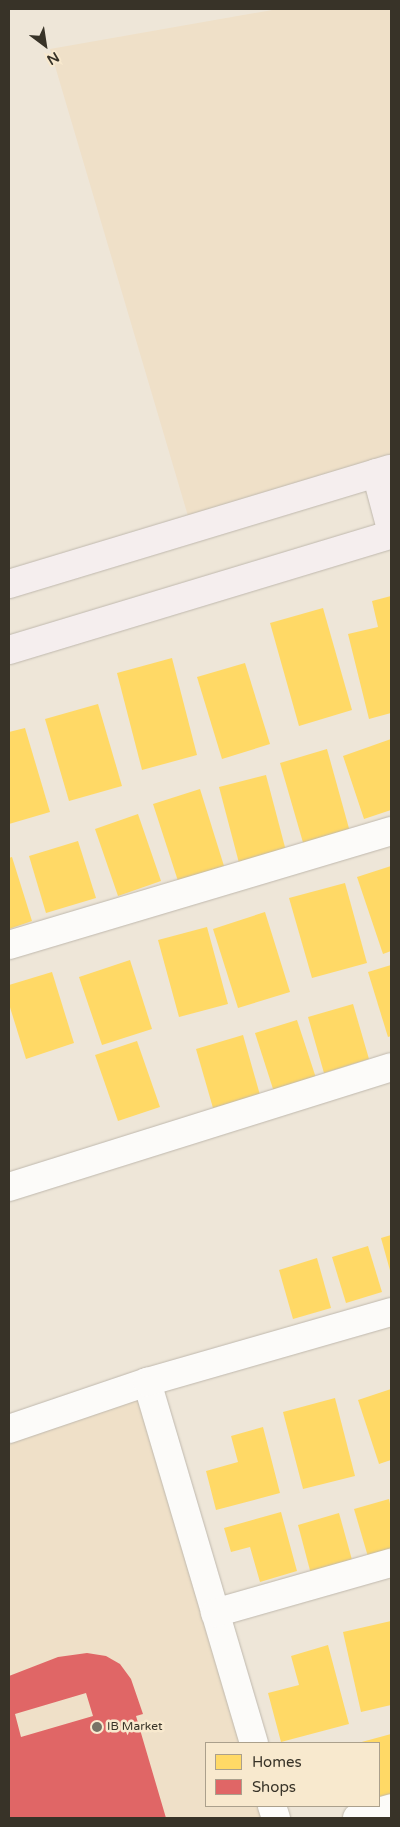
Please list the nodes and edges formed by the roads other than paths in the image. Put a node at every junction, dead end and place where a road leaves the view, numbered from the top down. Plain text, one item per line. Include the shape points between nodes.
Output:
1 (384, 471) edge
2 (391, 529) edge
3 (391, 535) edge
4 (9, 584) edge
5 (9, 650) edge
6 (391, 831) edge
7 (9, 944) edge
8 (391, 1067) edge
9 (9, 1186) edge
10 (391, 1312) edge
11 (147, 1382) junction
12 (9, 1429) edge
13 (391, 1563) edge
14 (216, 1613) junction
15 (254, 1742) edge
16 (391, 1808) edge
17 (356, 1818) edge

1 - 2 street
1 - 4 street
3 - 5 street
6 - 7 street
8 - 9 street
10 - 11 street
11 - 12 street
11 - 14 street
13 - 14 street
14 - 15 street
16 - 17 street

